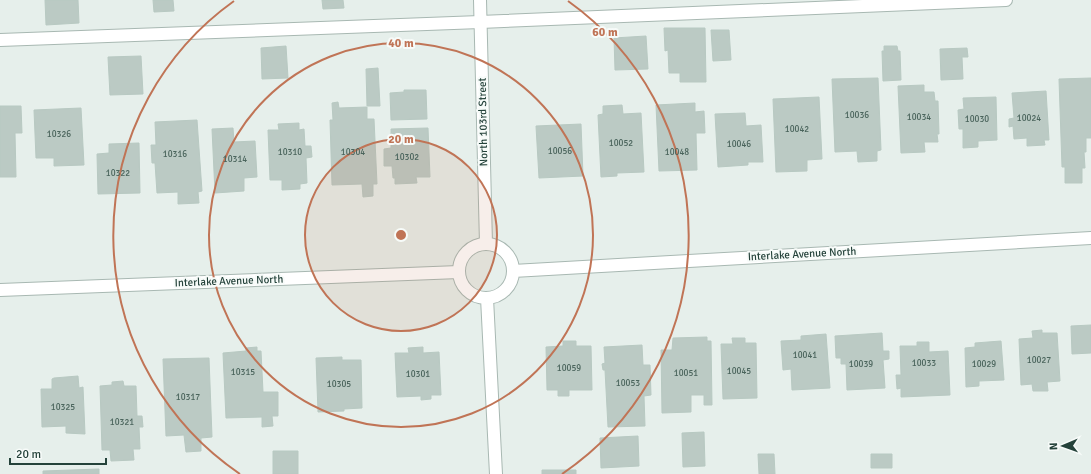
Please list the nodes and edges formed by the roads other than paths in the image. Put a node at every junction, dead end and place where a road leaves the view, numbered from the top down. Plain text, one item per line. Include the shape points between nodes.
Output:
1 (480, 0) edge
2 (1006, 0) edge
3 (480, 22) junction
4 (0, 40) edge
5 (1091, 238) edge
6 (486, 244) junction
7 (513, 271) junction
8 (459, 272) junction
9 (0, 290) edge
10 (487, 298) junction
11 (496, 474) edge

1 - 3 street, North 103rd Street
2 - 3 street
3 - 4 street
3 - 6 street, North 103rd Street
5 - 7 street, Interlake Avenue North
6 - 7 street via 505,252
6 - 8 street via 473,247 466,252 461,259
7 - 10 street via 508,286 502,293
8 - 9 street, Interlake Avenue North
8 - 10 street via 467,291 475,296
10 - 11 street

